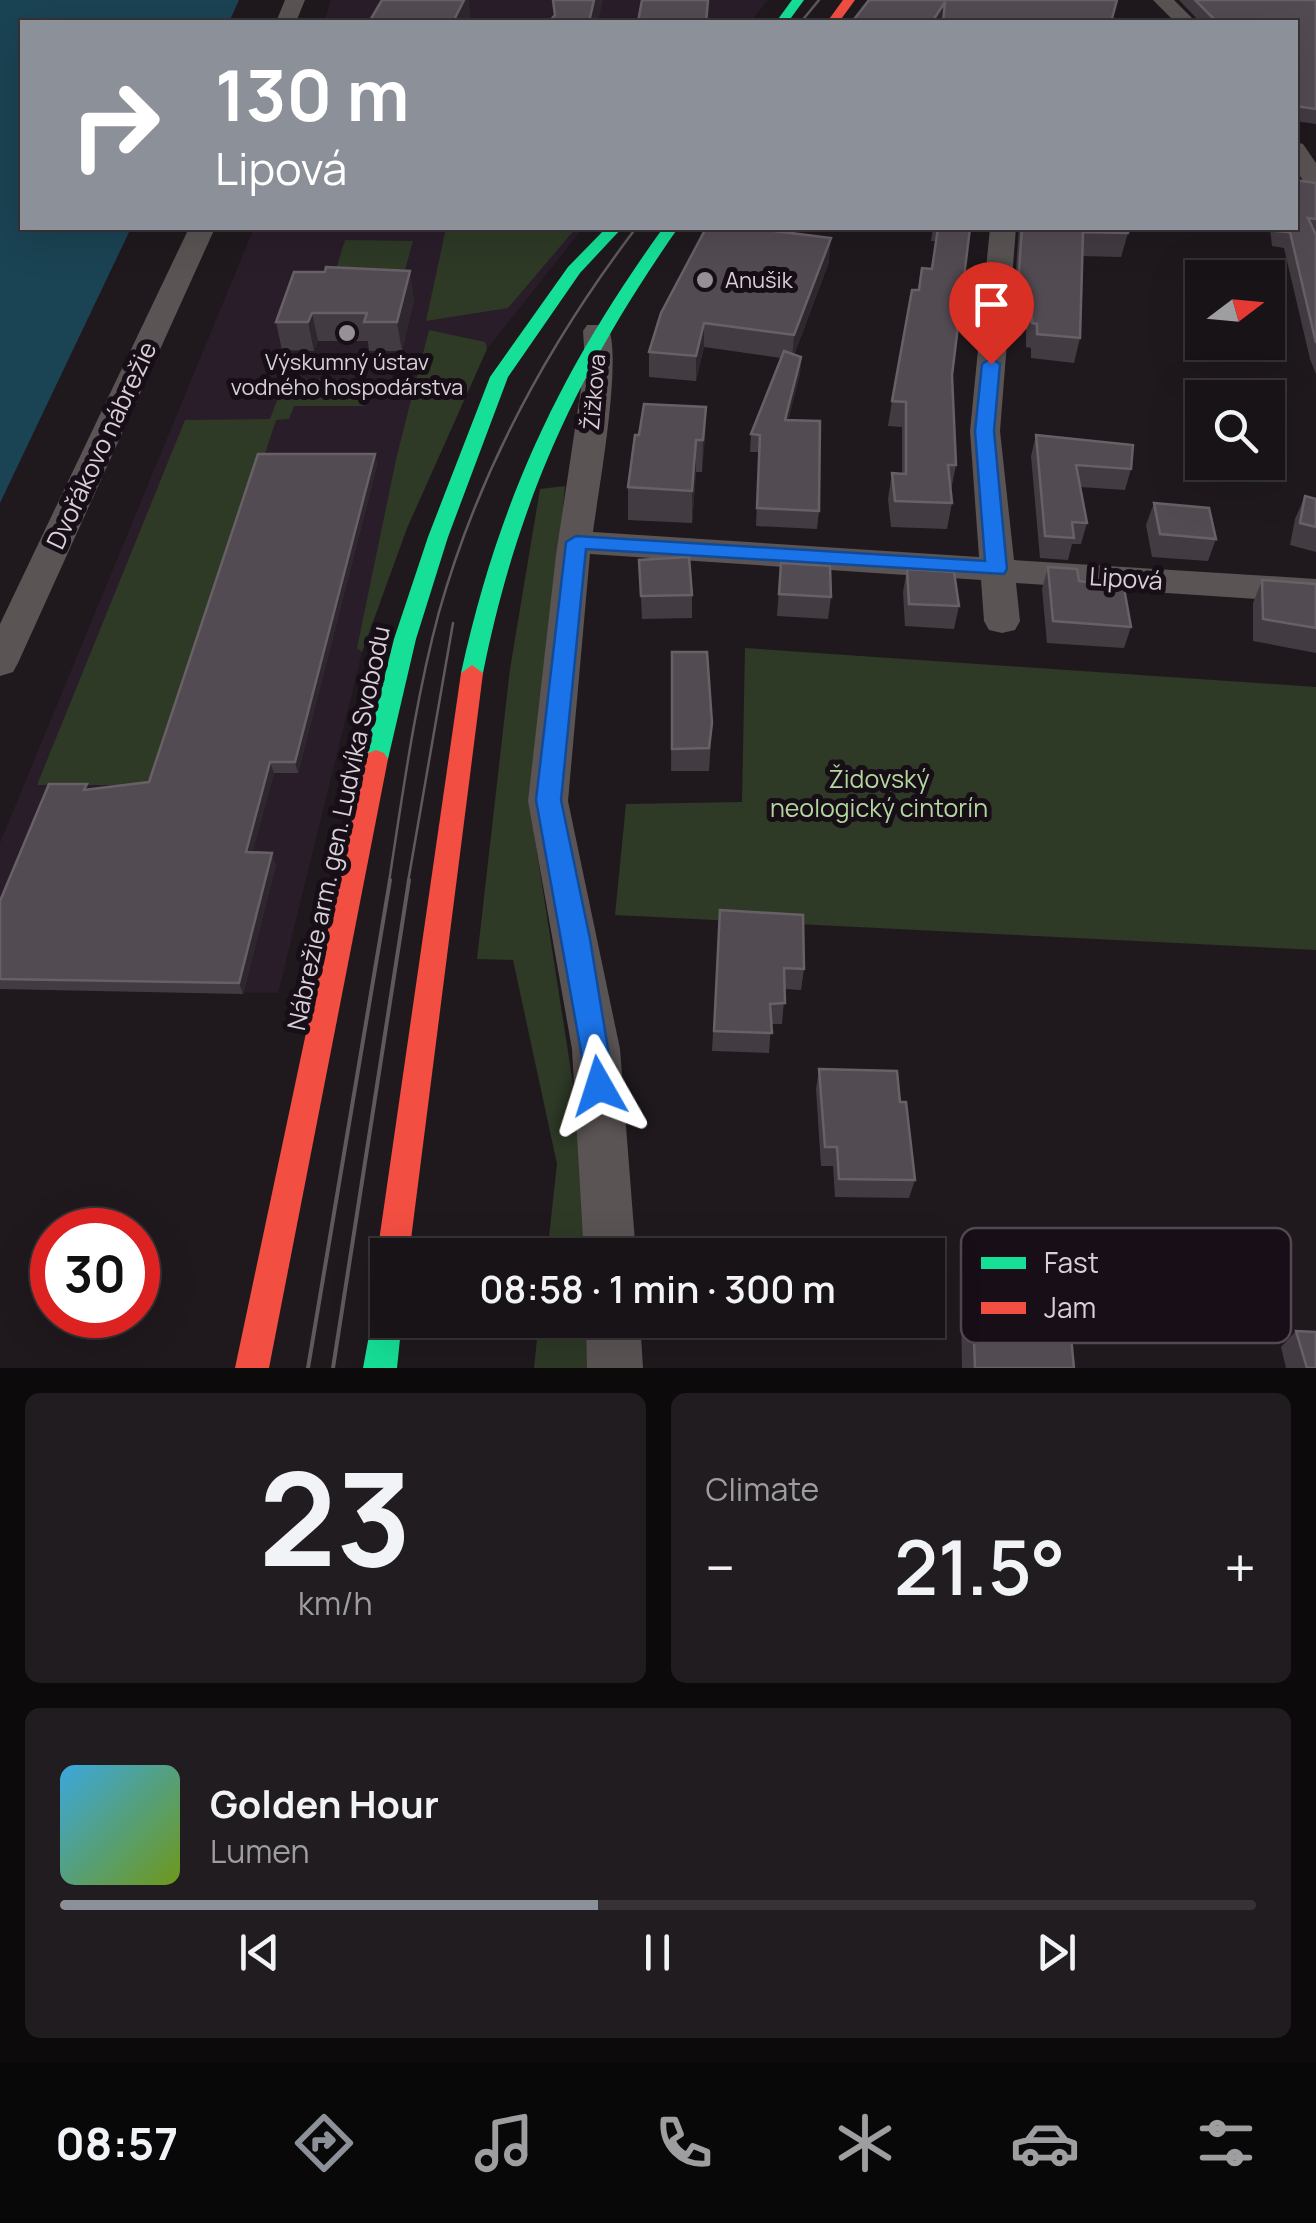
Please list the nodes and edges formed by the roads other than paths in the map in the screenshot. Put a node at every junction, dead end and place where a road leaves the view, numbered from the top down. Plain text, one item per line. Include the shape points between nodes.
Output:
1 (1163, 0) edge
2 (1184, 20) edge
3 (1304, 152) edge
4 (1316, 182) edge
5 (201, 230) edge
6 (612, 230) edge
7 (668, 230) edge
8 (1003, 230) edge
9 (598, 331) junction
10 (484, 412) junction
11 (528, 423) junction
12 (587, 464) junction
13 (528, 472) junction
14 (576, 542) junction
15 (996, 569) junction
16 (1316, 591) edge
17 (1002, 620) dead end
18 (0, 663) edge
19 (395, 1238) edge
20 (609, 1238) edge
21 (384, 1338) edge
22 (614, 1338) edge
23 (252, 1368) edge
24 (380, 1368) edge
25 (615, 1368) edge

1 - 2 street
3 - 4 street
5 - 18 street, Dvořákovo nábrežie
6 - 10 main road, Nábrežie arm. gen. Ludvíka Svobodu via 538,317
7 - 9 main road
8 - 15 street via 985,431
9 - 11 main road
9 - 12 street, Žižkova
10 - 11 main road
10 - 23 main road, Nábrežie arm. gen. Ludvíka Svobodu via 400,656
11 - 12 street, Žižkova via 570,438
11 - 13 main road
12 - 13 street
12 - 14 street, Žižkova
13 - 19 main road via 487,595 462,735
14 - 15 street, Lipová
14 - 20 street, Žižkova via 548,800 596,1049
15 - 16 street, Lipová
15 - 17 street
21 - 24 main road
22 - 25 street

